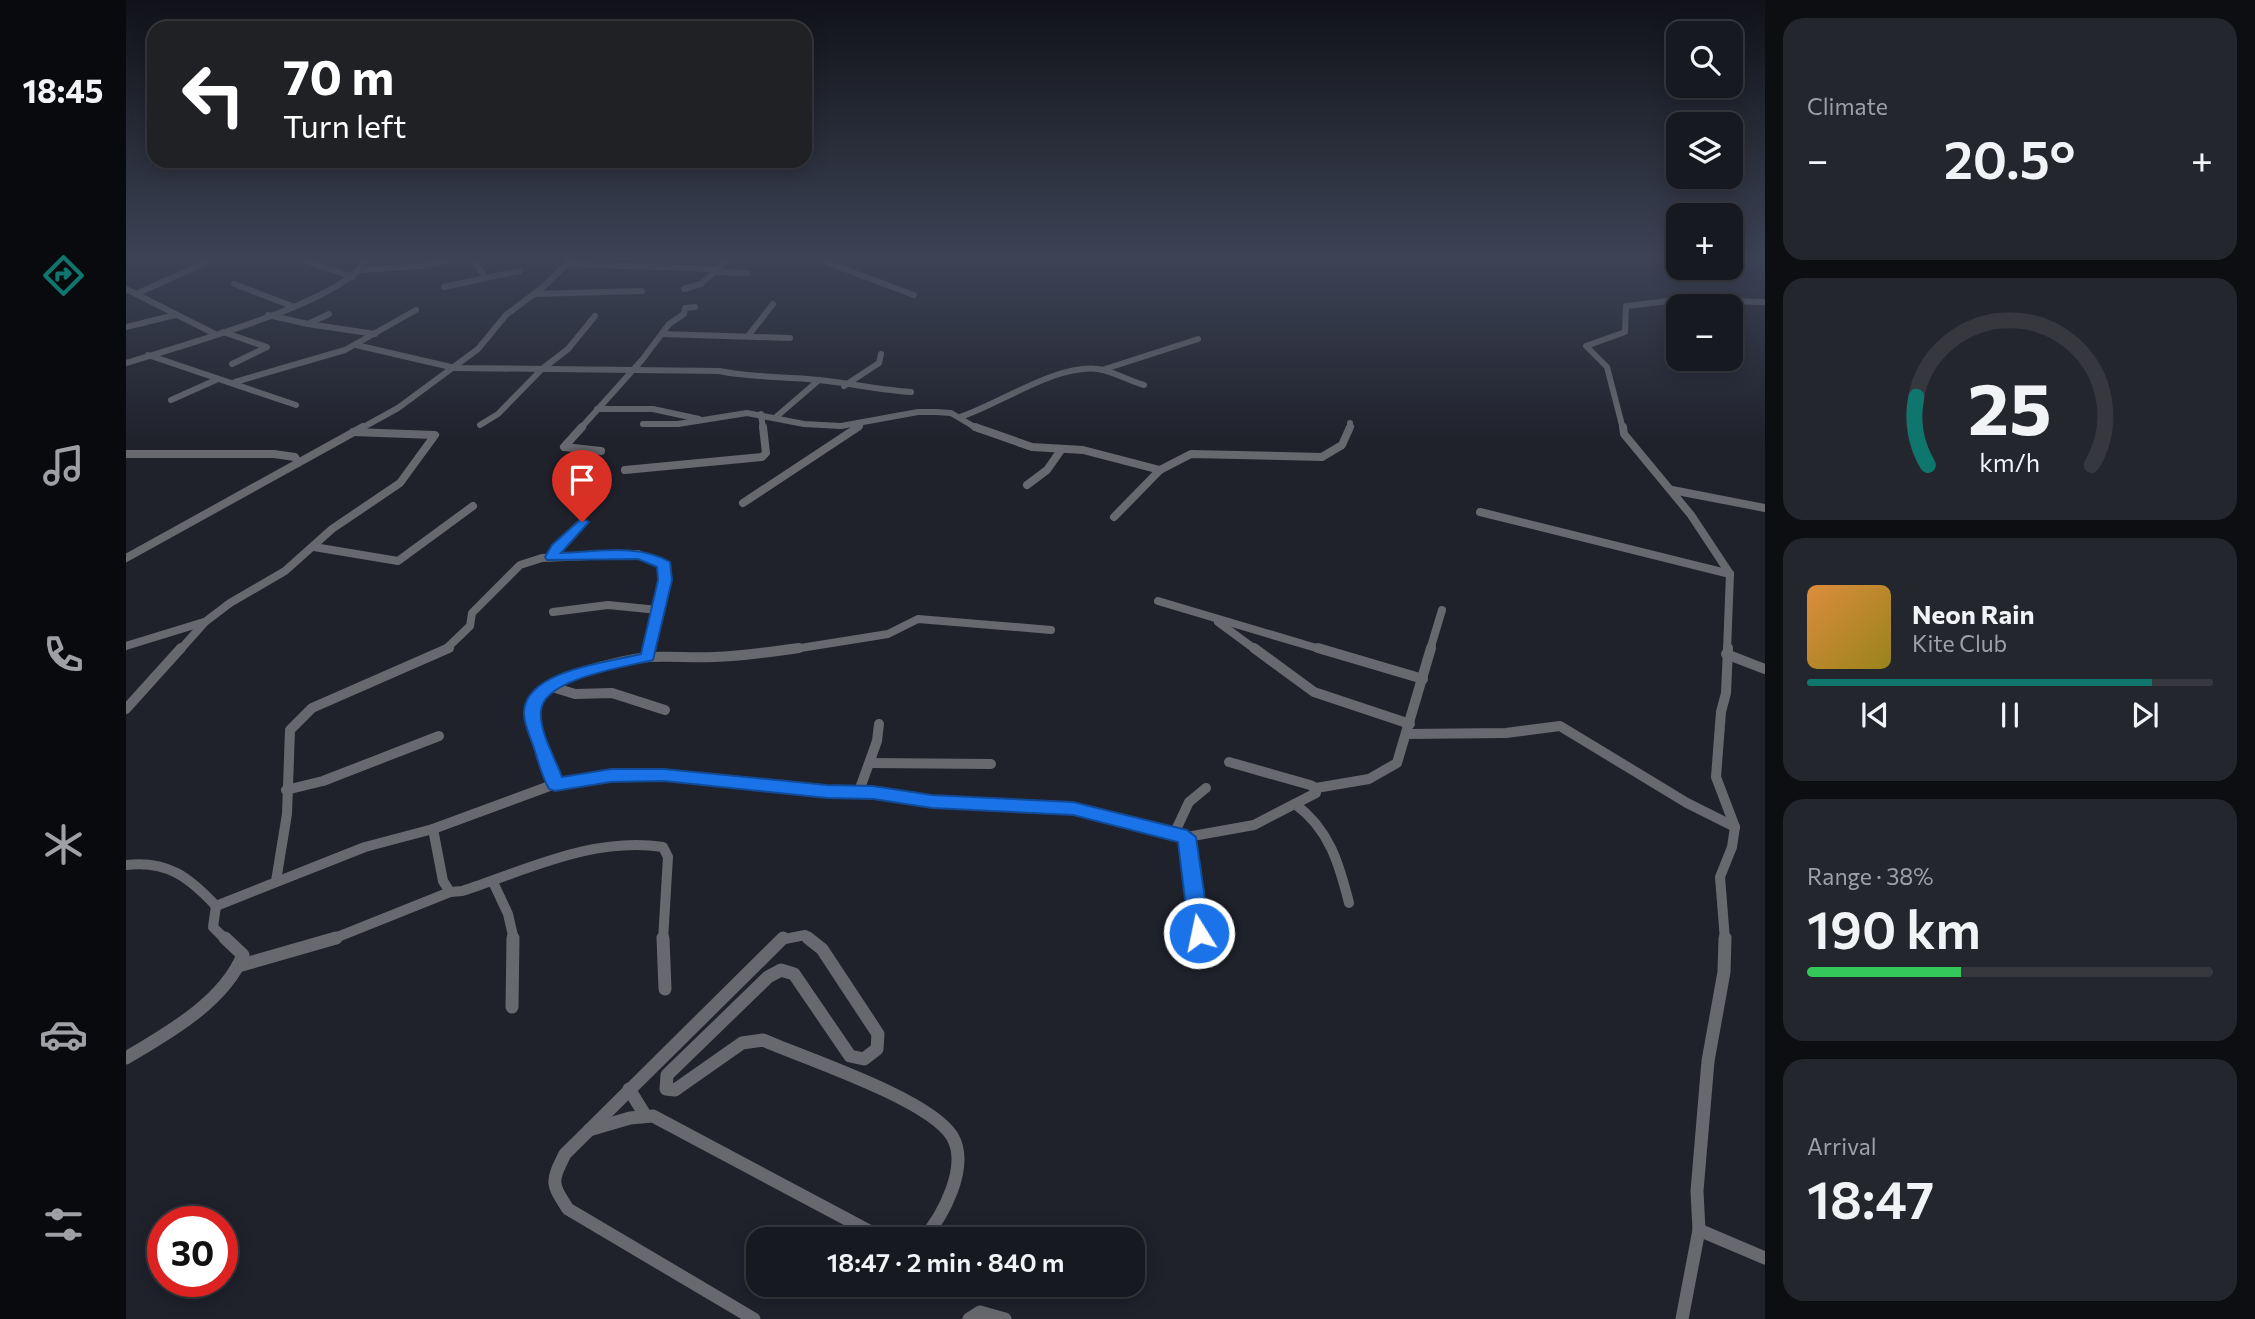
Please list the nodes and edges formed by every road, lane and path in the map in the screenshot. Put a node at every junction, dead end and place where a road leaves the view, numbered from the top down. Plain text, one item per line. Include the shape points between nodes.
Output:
1 (150, 322) edge
2 (187, 322) edge
3 (251, 322) edge
4 (297, 322) edge
5 (313, 322) edge
6 (396, 322) edge
7 (501, 322) edge
8 (590, 322) edge
9 (673, 322) edge
10 (759, 322) edge
11 (1625, 322) edge
12 (308, 324) junction
13 (126, 327) edge
14 (223, 332) junction
15 (215, 334) junction
16 (375, 334) junction
17 (663, 334) junction
18 (748, 336) junction
19 (790, 338) dead end
20 (1198, 340) dead end
21 (356, 345) junction
22 (881, 354) dead end
23 (148, 355) junction
24 (126, 363) edge
25 (232, 364) dead end
26 (455, 368) junction
27 (542, 369) junction
28 (633, 369) junction
29 (1102, 370) junction
30 (218, 379) junction
31 (820, 380) junction
32 (235, 382) junction
33 (1144, 386) dead end
34 (844, 387) junction
35 (911, 392) dead end
36 (171, 400) dead end
37 (296, 405) dead end
38 (597, 409) junction
39 (761, 414) junction
40 (776, 417) junction
41 (960, 417) junction
42 (701, 420) junction
43 (1350, 423) dead end
44 (643, 424) dead end
45 (480, 425) dead end
46 (861, 425) junction
47 (352, 432) junction
48 (1061, 450) junction
49 (601, 451) dead end
50 (126, 454) edge
51 (298, 463) junction
52 (625, 470) dead end
53 (1160, 470) junction
54 (1027, 485) dead end
55 (1672, 490) junction
56 (743, 503) dead end
57 (473, 506) dead end
58 (1765, 508) edge
59 (1480, 512) dead end
60 (1114, 517) dead end
61 (582, 522) dead end
62 (314, 547) junction
63 (552, 557) junction
64 (126, 558) edge
65 (1730, 574) junction
66 (1158, 601) dead end
67 (658, 610) junction
68 (1442, 610) dead end
69 (553, 612) dead end
70 (1211, 617) junction
71 (205, 622) junction
72 (1051, 630) dead end
73 (126, 646) edge
74 (1726, 654) junction
75 (648, 657) junction
76 (1765, 670) edge
77 (1423, 679) junction
78 (549, 685) junction
79 (126, 709) edge
80 (665, 710) dead end
81 (879, 724) dead end
82 (1408, 729) junction
83 (439, 736) dead end
84 (1229, 762) dead end
85 (870, 763) junction
86 (991, 764) dead end
87 (555, 785) junction
88 (1206, 788) dead end
89 (1316, 788) junction
90 (286, 790) junction
91 (859, 791) junction
92 (1296, 804) junction
93 (1735, 827) junction
94 (433, 829) junction
95 (1174, 834) junction
96 (1187, 837) junction
97 (126, 865) edge
98 (276, 881) junction
99 (493, 882) junction
100 (450, 892) junction
101 (1349, 903) dead end
102 (216, 906) junction
103 (1209, 950) dead end
104 (242, 965) junction
105 (665, 989) dead end
106 (512, 1007) dead end
107 (126, 1058) edge
108 (629, 1089) junction
109 (645, 1115) junction
110 (589, 1130) junction
111 (861, 1227) edge
112 (930, 1227) edge
113 (1699, 1230) junction
114 (1765, 1258) edge
115 (754, 1319) edge
116 (969, 1319) edge
117 (1005, 1319) edge
118 (1682, 1319) edge

1 - 13 street
2 - 15 street
3 - 14 street
4 - 12 street
5 - 12 street
6 - 16 street
7 - 26 street
8 - 27 street via 568,349
9 - 17 street
10 - 18 street
11 - 55 street via 1625,332 1586,346 1607,367 1624,434
12 - 16 street
14 - 15 street
14 - 25 street via 267,347
15 - 23 street
16 - 21 street
17 - 18 street
17 - 28 street
18 - 19 street
20 - 29 street
21 - 26 street
21 - 32 street
22 - 34 street via 878,363
23 - 24 street
23 - 30 street
26 - 27 street
26 - 47 street via 398,408
27 - 28 street
27 - 45 street via 498,414
28 - 31 street
28 - 38 street
29 - 33 street
29 - 41 street via 1065,373
30 - 32 street
30 - 36 street
31 - 34 street
31 - 40 street
32 - 37 street
34 - 35 street
38 - 42 street via 653,409
38 - 49 street via 564,447
39 - 40 street
39 - 42 street
39 - 52 street via 766,453 762,457
40 - 46 street via 818,425
41 - 46 street via 918,412
41 - 48 street via 1012,441
42 - 44 street via 665,426
43 - 53 street via 1350,435 1336,453 1322,457 1191,454
46 - 56 street
47 - 51 street
47 - 62 street via 435,435 400,483 331,529
48 - 53 street via 1083,450
48 - 54 street
50 - 51 street via 274,454 295,457
51 - 64 street
53 - 60 street
55 - 58 street
55 - 65 street
57 - 62 street via 398,561
59 - 65 street
61 - 63 street
62 - 71 street via 265,585
63 - 67 street via 638,554 659,560 665,580
63 - 90 street via 520,565 472,613 470,626 449,648 384,679 334,696 299,719 290,730
65 - 74 street
66 - 70 street
67 - 69 street via 608,605
67 - 75 street
68 - 77 street
70 - 77 street
70 - 82 street via 1314,692
71 - 73 street
71 - 79 street
72 - 75 street via 918,619 888,634 779,651
74 - 76 street
74 - 93 street via 1727,694 1721,712 1716,777
75 - 78 street
77 - 82 street
78 - 80 street via 575,694 612,693
78 - 87 street via 532,708
81 - 85 street
82 - 89 street via 1397,763 1385,774
82 - 93 street via 1506,733 1560,726 1686,803
83 - 90 street via 323,781
84 - 89 street
85 - 86 street
85 - 91 street
87 - 91 street via 611,775 664,775
87 - 94 street
88 - 95 street via 1189,802
89 - 92 street via 1316,793
90 - 98 street via 287,814
91 - 95 street via 932,801 1073,809
92 - 96 street via 1254,825
92 - 101 street via 1319,822 1338,863
93 - 113 street via 1720,877 1726,921 1724,972 1708,1061 1697,1191
94 - 98 street via 365,847
94 - 100 street via 443,881
95 - 96 street
96 - 103 street via 1199,933
97 - 102 street via 169,865 190,877
98 - 102 street
99 - 100 street
99 - 105 street via 594,849 636,842 663,847 668,856
99 - 106 street via 509,910 516,950
100 - 104 street via 349,934
102 - 104 street via 213,927 243,955
104 - 107 street via 198,1007
108 - 109 street
108 - 110 street
108 - 112 street via 777,941 795,934 812,938 878,1034 873,1054 864,1059 845,1052 794,974 781,970 768,977 667,1075 666,1089 675,1090 742,1043 763,1040 915,1105 949,1133 959,1152 957,1179
109 - 110 street
109 - 111 street
110 - 115 street via 559,1164 553,1187 558,1198 568,1209
113 - 114 street
113 - 118 street
116 - 117 street via 980,1311

